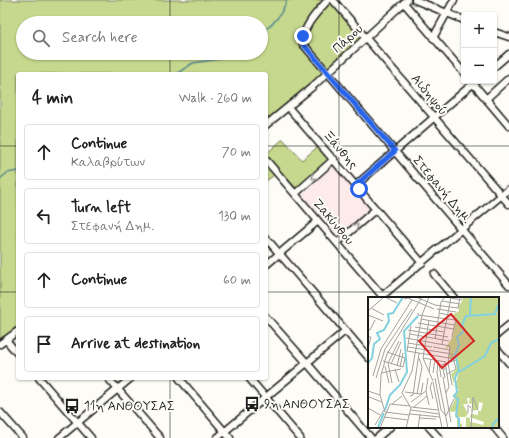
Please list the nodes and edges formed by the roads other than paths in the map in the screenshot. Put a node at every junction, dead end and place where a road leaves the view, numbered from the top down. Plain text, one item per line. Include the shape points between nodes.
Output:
1 (328, 0) edge
2 (333, 0) edge
3 (415, 0) edge
4 (454, 0) edge
5 (406, 2) edge
6 (447, 13) junction
7 (461, 19) edge
8 (497, 33) edge
9 (366, 38) junction
10 (433, 38) junction
11 (509, 38) edge
12 (509, 54) edge
13 (497, 64) edge
14 (461, 70) edge
15 (328, 72) junction
16 (509, 78) edge
17 (471, 84) edge
18 (475, 84) edge
19 (486, 99) junction
20 (288, 107) junction
21 (434, 118) junction
22 (268, 123) edge
23 (509, 126) edge
24 (395, 151) junction
25 (334, 159) junction
26 (268, 162) edge
27 (356, 185) junction
28 (509, 189) edge
29 (295, 194) junction
30 (502, 196) junction
31 (509, 204) edge
32 (376, 209) junction
33 (318, 221) junction
34 (462, 229) junction
35 (268, 240) edge
36 (336, 243) junction
37 (280, 254) junction
38 (268, 263) edge
39 (422, 263) junction
40 (434, 274) dead end
41 (509, 285) edge
42 (383, 297) edge
43 (453, 297) edge
44 (268, 319) edge
45 (509, 325) edge
46 (345, 331) junction
47 (16, 332) edge
48 (499, 333) edge
49 (6, 340) junction
50 (0, 344) edge
51 (499, 351) edge
52 (16, 352) edge
53 (368, 357) edge
54 (306, 363) junction
55 (509, 363) edge
56 (41, 380) edge
57 (110, 380) edge
58 (129, 380) edge
59 (181, 380) edge
60 (251, 380) edge
61 (118, 389) junction
62 (266, 397) junction
63 (0, 412) edge
64 (78, 422) junction
65 (389, 428) edge
66 (430, 428) edge
67 (495, 428) edge
68 (225, 432) junction
69 (23, 438) edge
70 (59, 438) edge
71 (91, 438) edge
72 (160, 438) edge
73 (217, 438) edge
74 (230, 438) edge
75 (300, 438) edge
76 (371, 438) edge
77 (377, 438) edge
78 (439, 438) edge
79 (503, 438) edge

1 - 15 street, Στεφανή Δημ. via 312,19 302,40
2 - 9 street, Αιδηψού
3 - 6 street
4 - 6 street
5 - 9 street, Πάρου
5 - 10 street
6 - 7 street
6 - 10 street
8 - 11 street
9 - 15 street, Πάρου
9 - 21 street, Αιδηψού
10 - 14 street
12 - 13 street
15 - 20 street, Πάρου
15 - 24 street, Στεφανή Δημ.
16 - 19 street
17 - 21 street
18 - 19 street
19 - 23 street
20 - 22 street, Πάρου
20 - 25 street, Ξάνθης
21 - 24 street
21 - 30 street, Αιδηψού
24 - 27 street
24 - 34 street, Στεφανή Δημ.
25 - 27 street, Ξάνθης
25 -> 29 street
26 - 29 street, Ζακύνθου
27 - 32 street, Ξάνθης
28 - 30 street
29 - 33 street, Ζακύνθου
30 - 31 street, Αιδηψού
30 - 34 street
36 -> 32 street
32 - 39 street, Ξάνθης
33 - 36 street, Ζακύνθου
33 - 37 street
34 - 39 street
34 - 41 street, Στεφανή Δημ.
35 - 37 street
36 - 42 street, Ζακύνθου
37 - 38 street
37 - 46 street
39 - 42 street
40 - 43 street
44 - 54 street
45 - 48 street
46 - 53 street
46 - 54 street
47 - 49 street
49 - 50 street
49 - 52 street
51 - 55 street
54 - 62 street
54 - 76 street
56 - 64 street
57 - 61 street
58 - 61 street
59 - 68 street
60 - 62 street
61 - 64 street
61 - 72 street
62 - 68 street
62 - 75 street
63 - 69 street
64 - 70 street
64 - 71 street
65 - 77 street
66 - 78 street
67 - 79 street
68 - 73 street
68 - 74 street

